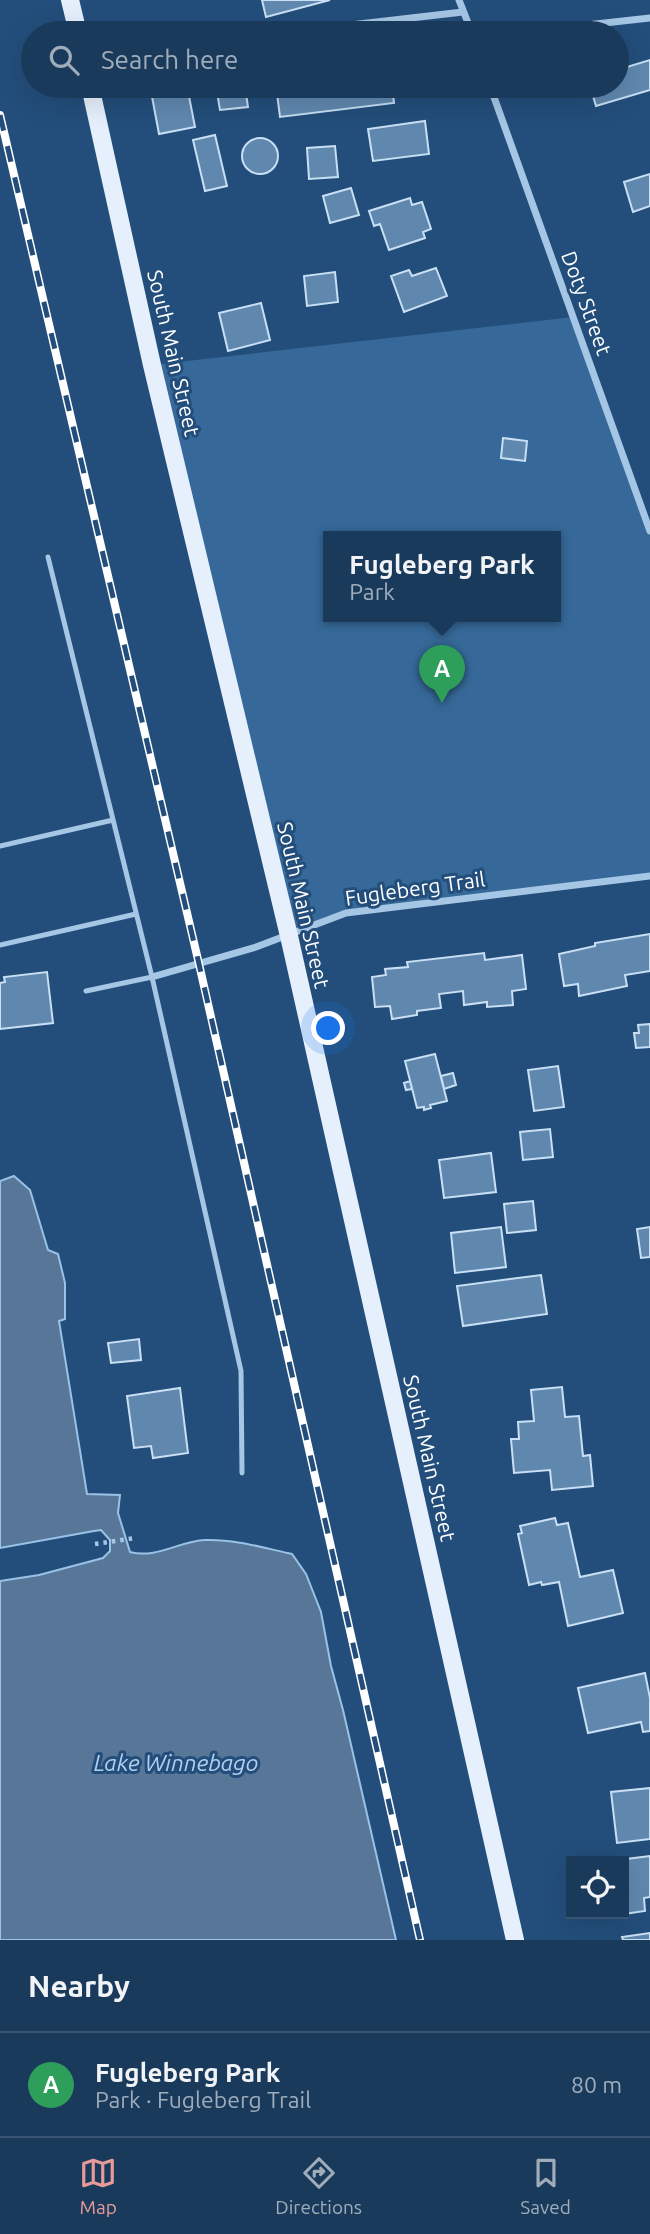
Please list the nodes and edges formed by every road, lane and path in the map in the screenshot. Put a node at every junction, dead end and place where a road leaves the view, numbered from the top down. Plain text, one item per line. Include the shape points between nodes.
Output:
1 (70, 0) edge
2 (459, 0) edge
3 (463, 12) junction
4 (650, 18) edge
5 (75, 21) edge
6 (385, 21) edge
7 (466, 21) edge
8 (623, 21) edge
9 (93, 98) edge
10 (494, 98) edge
11 (650, 531) edge
12 (48, 557) dead end
13 (113, 820) junction
14 (0, 846) edge
15 (650, 876) edge
16 (136, 914) junction
17 (289, 936) junction
18 (0, 945) edge
19 (152, 977) junction
20 (86, 991) dead end
21 (242, 1473) dead end
22 (136, 1538) dead end
23 (95, 1544) dead end
24 (515, 1940) edge

1 - 5 main road
2 - 3 street
3 - 6 street
3 - 7 street
4 - 8 street
9 - 17 main road, South Main Street
10 - 11 street, Doty Street
12 - 13 lane
13 - 14 lane
13 - 16 lane
15 - 17 street, Fugleberg Trail via 346,913
16 - 18 lane
16 - 19 lane
17 - 19 street, Fugleberg Trail
17 - 24 main road, South Main Street
19 - 20 lane
19 - 21 lane via 242,1371
22 - 23 path

